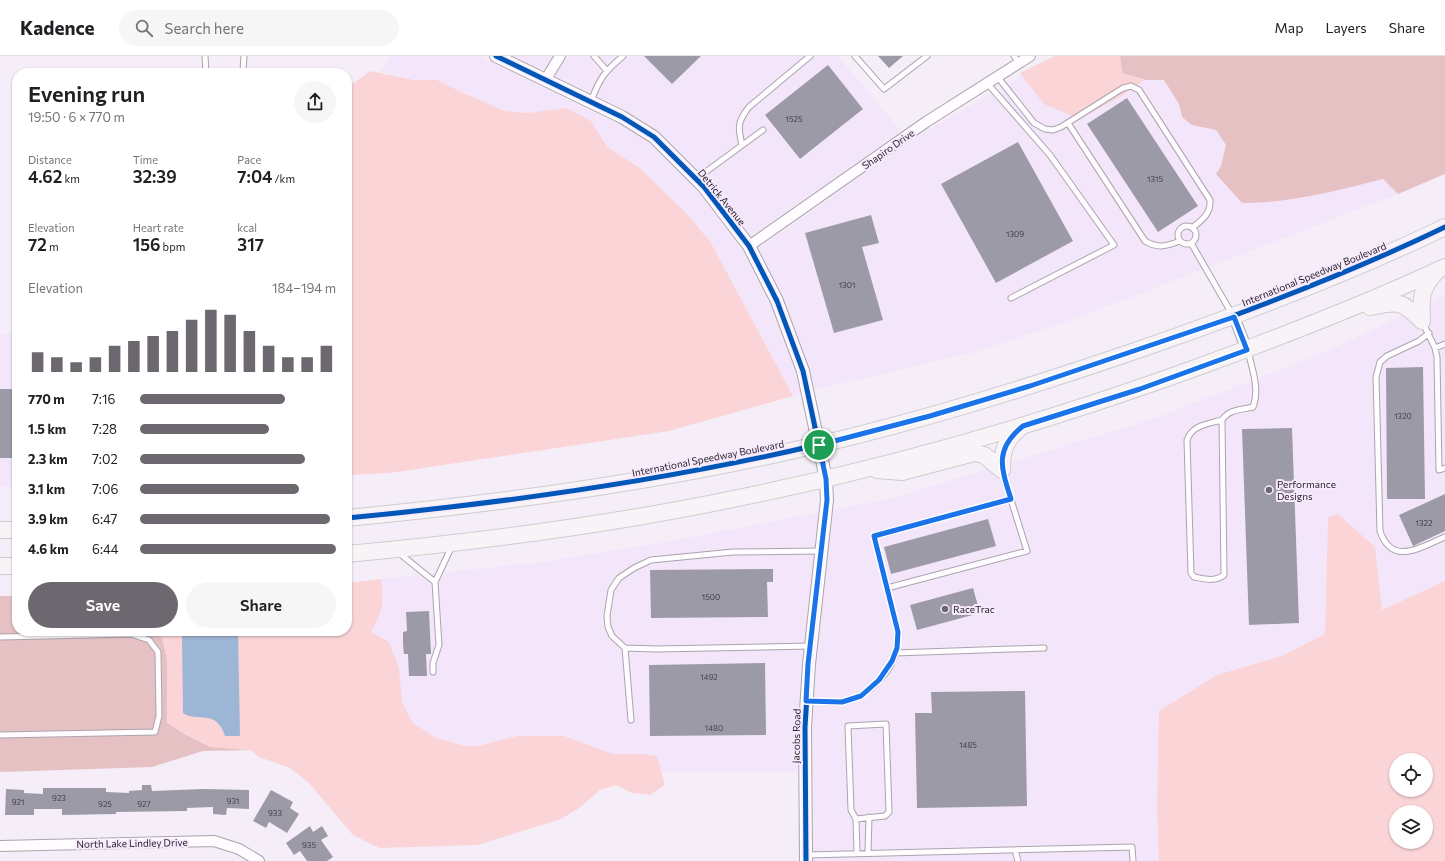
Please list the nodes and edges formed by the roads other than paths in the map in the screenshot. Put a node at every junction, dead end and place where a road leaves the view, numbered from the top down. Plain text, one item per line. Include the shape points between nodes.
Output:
1 (205, 56) edge
2 (244, 56) edge
3 (496, 56) edge
4 (560, 56) edge
5 (594, 56) edge
6 (623, 56) edge
7 (810, 56) edge
8 (855, 56) edge
9 (928, 56) edge
10 (1030, 56) edge
11 (1016, 60) edge
12 (206, 68) edge
13 (243, 68) edge
14 (606, 71) junction
15 (998, 76) junction
16 (546, 79) junction
17 (987, 83) junction
18 (590, 102) junction
19 (1068, 123) junction
20 (762, 130) dead end
21 (742, 145) junction
22 (696, 179) junction
23 (1445, 227) edge
24 (1192, 228) junction
25 (1180, 241) junction
26 (1191, 243) junction
27 (749, 246) junction
28 (1442, 268) edge
29 (1011, 298) dead end
30 (1337, 313) junction
31 (1234, 317) junction
32 (1425, 327) junction
33 (1445, 344) edge
34 (1435, 348) junction
35 (1247, 350) junction
36 (1222, 420) junction
37 (1023, 426) junction
38 (819, 445) junction
39 (1445, 468) edge
40 (866, 469) junction
41 (1002, 470) junction
42 (826, 479) junction
43 (1011, 499) junction
44 (352, 517) edge
45 (0, 530) edge
46 (12, 530) edge
47 (1445, 537) edge
48 (454, 543) junction
49 (395, 550) junction
50 (822, 551) junction
51 (352, 554) edge
52 (0, 566) edge
53 (12, 566) edge
54 (434, 582) junction
55 (887, 588) junction
56 (17, 636) edge
57 (137, 636) edge
58 (0, 637) edge
59 (811, 646) junction
60 (625, 648) junction
61 (1044, 648) dead end
62 (895, 653) junction
63 (432, 672) dead end
64 (806, 701) junction
65 (631, 720) dead end
66 (0, 735) edge
67 (869, 817) junction
68 (856, 819) junction
69 (0, 846) edge
70 (1014, 850) junction
71 (857, 853) junction
72 (868, 853) junction
73 (806, 858) edge
74 (259, 861) edge
75 (1018, 861) edge
76 (1133, 861) edge

1 - 12 lane
2 - 13 lane
3 - 16 street, Detrick Avenue
4 - 16 street
5 - 14 lane
6 - 14 lane
7 - 21 lane via 748,107 738,127
8 - 9 lane via 884,89
10 - 11 street, Shapiro Drive
11 - 15 street, Shapiro Drive
14 - 18 lane via 599,80
15 - 17 street, Shapiro Drive
15 - 19 lane via 1034,123 1053,130
16 - 18 street, Detrick Avenue
17 - 27 street, Shapiro Drive via 926,122
17 - 29 lane via 1050,155 1114,245
18 - 22 street, Detrick Avenue via 622,117 654,138
19 - 24 lane via 1123,88 1131,86 1139,90 1210,200 1205,218
19 - 25 lane via 1145,241 1160,247
20 - 21 lane
21 - 22 lane
22 - 27 street, Detrick Avenue
23 - 31 main road, International Speedway Boulevard
24 - 25 lane via 1184,227 1180,230
24 - 26 lane via 1196,235
25 - 26 lane
26 - 31 lane
27 - 38 street, Detrick Avenue via 778,301 800,364
28 - 30 main road
28 - 32 main road via 1423,290
30 - 32 main road via 1396,303 1410,308
30 - 35 main road
31 - 35 street, International Speedway Boulevard
31 - 38 main road, International Speedway Boulevard via 1030,386
32 - 34 lane
32 - 47 lane via 1419,341 1387,356 1377,368 1380,531 1383,542 1389,548 1405,552
33 - 34 lane
34 - 39 lane via 1439,470
35 - 36 lane via 1257,398 1253,407 1225,414
35 - 37 main road via 1140,389
36 - 36 lane via 1224,575 1210,580 1194,578 1191,573 1187,440 1189,433 1196,428
37 - 40 main road
37 - 41 main road via 1012,434 1002,452
38 - 42 street, Jacobs Road
38 - 44 main road, International Speedway Boulevard via 721,466 567,492 485,504
40 - 41 main road via 902,472 974,453 984,455
40 - 42 main road
41 - 43 lane
42 - 48 main road via 643,516
42 - 50 street, Jacobs Road via 827,500
43 - 55 lane via 874,536
43 - 55 lane via 1027,551
45 - 46 main road
48 - 49 main road
48 - 54 lane
49 - 51 main road
49 - 54 lane
50 - 59 street, Jacobs Road
50 - 60 lane via 733,552 651,560 619,578 611,590 608,627 612,636
52 - 53 main road
54 - 63 lane via 439,645
55 - 62 lane via 898,632
56 - 58 lane
57 - 66 lane via 149,640 158,652 159,716 155,732
59 - 60 lane
59 - 64 street, Jacobs Road
60 - 65 lane
61 - 62 lane
62 - 64 lane via 879,680 861,696 842,702
64 - 73 street, Jacobs Road
67 - 68 lane
67 - 68 lane via 885,816 889,812 886,724 848,726 851,810
67 - 72 lane
68 - 71 lane
69 - 74 street, North Lake Lindley Drive via 214,841 240,848
70 - 72 lane
70 - 75 lane
70 - 76 lane via 1132,848
71 - 72 lane
71 - 73 lane

